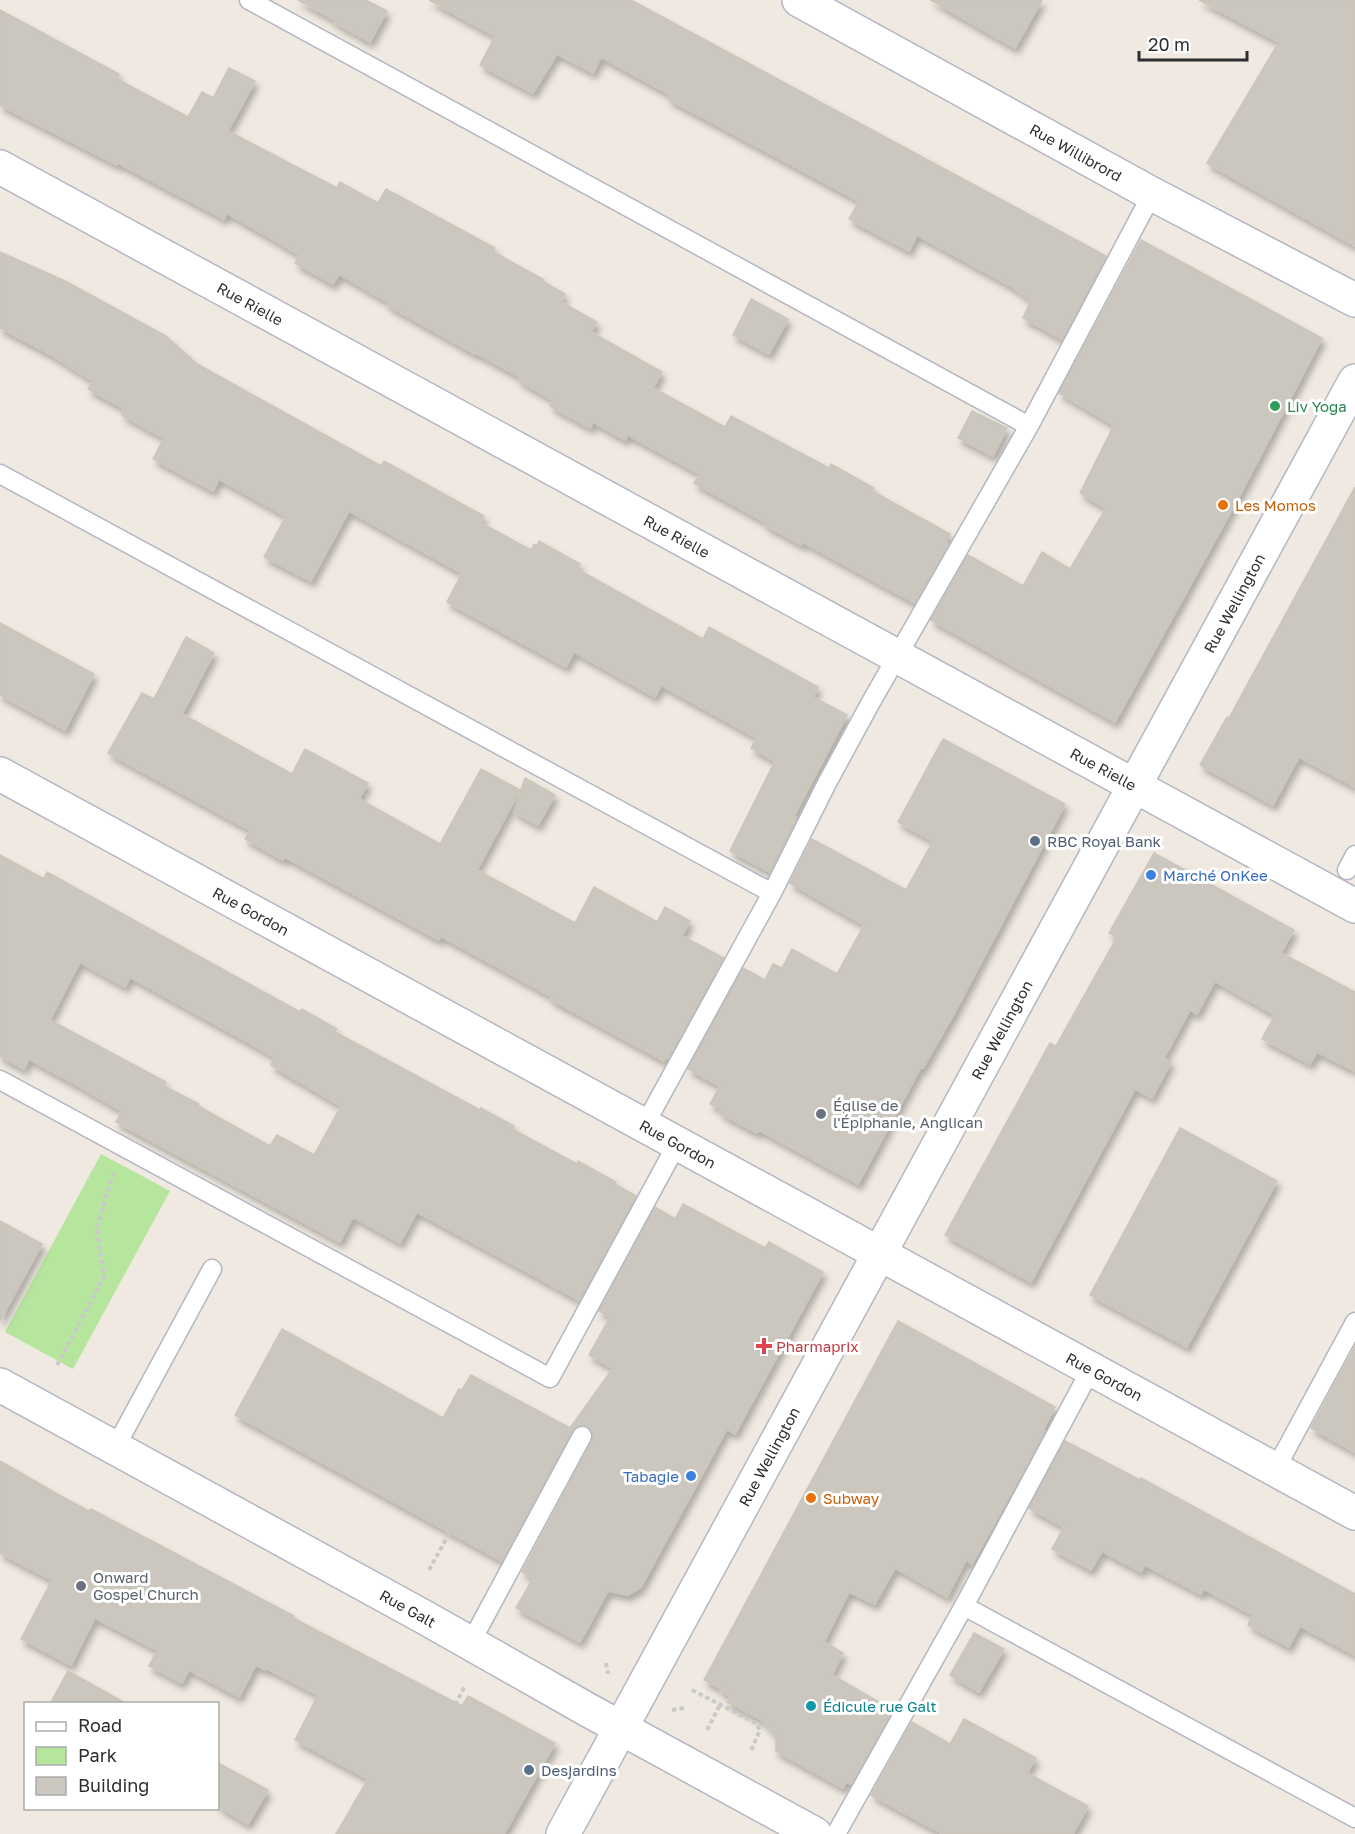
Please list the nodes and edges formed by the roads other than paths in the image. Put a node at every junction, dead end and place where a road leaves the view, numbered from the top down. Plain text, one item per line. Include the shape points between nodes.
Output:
1 (249, 0) edge
2 (799, 0) edge
3 (0, 167) edge
4 (1152, 194) junction
5 (1355, 300) edge
6 (1355, 381) edge
7 (1029, 426) junction
8 (0, 474) edge
9 (898, 656) junction
10 (0, 774) edge
11 (1134, 785) junction
12 (772, 893) junction
13 (1355, 906) edge
14 (0, 1080) edge
15 (644, 1126) junction
16 (677, 1144) junction
17 (879, 1254) junction
18 (212, 1269) dead end
19 (1355, 1322) edge
20 (1091, 1369) junction
21 (0, 1385) edge
22 (582, 1436) dead end
23 (115, 1448) junction
24 (1275, 1470) junction
25 (1355, 1513) edge
26 (964, 1606) junction
27 (471, 1642) junction
28 (621, 1727) junction
29 (1355, 1818) edge
30 (563, 1834) edge
31 (815, 1834) edge
32 (836, 1834) edge

1 - 7 lane
2 - 4 street, Rue Willibrord
3 - 9 street, Rue Rielle
4 - 5 street, Rue Willibrord
4 - 7 lane
6 - 11 street, Rue Wellington
7 - 9 lane
8 - 12 lane
9 - 11 street, Rue Rielle
9 - 12 lane via 827,783
10 - 15 street, Rue Gordon
11 - 13 street, Rue Rielle
11 - 17 street, Rue Wellington
12 - 15 lane
14 - 16 lane via 550,1378
15 - 16 street, Rue Gordon
16 - 17 street, Rue Gordon
17 - 20 street, Rue Gordon
17 - 28 street, Rue Wellington
18 - 23 lane
19 - 24 lane
20 - 24 street, Rue Gordon
20 - 26 lane
21 - 23 street, Rue Galt
22 - 27 lane
23 - 27 street, Rue Galt
24 - 25 street, Rue Gordon
26 - 29 lane
26 - 32 lane
27 - 28 street, Rue Galt
28 - 30 street, Rue Wellington
28 - 31 street, Rue Galt

